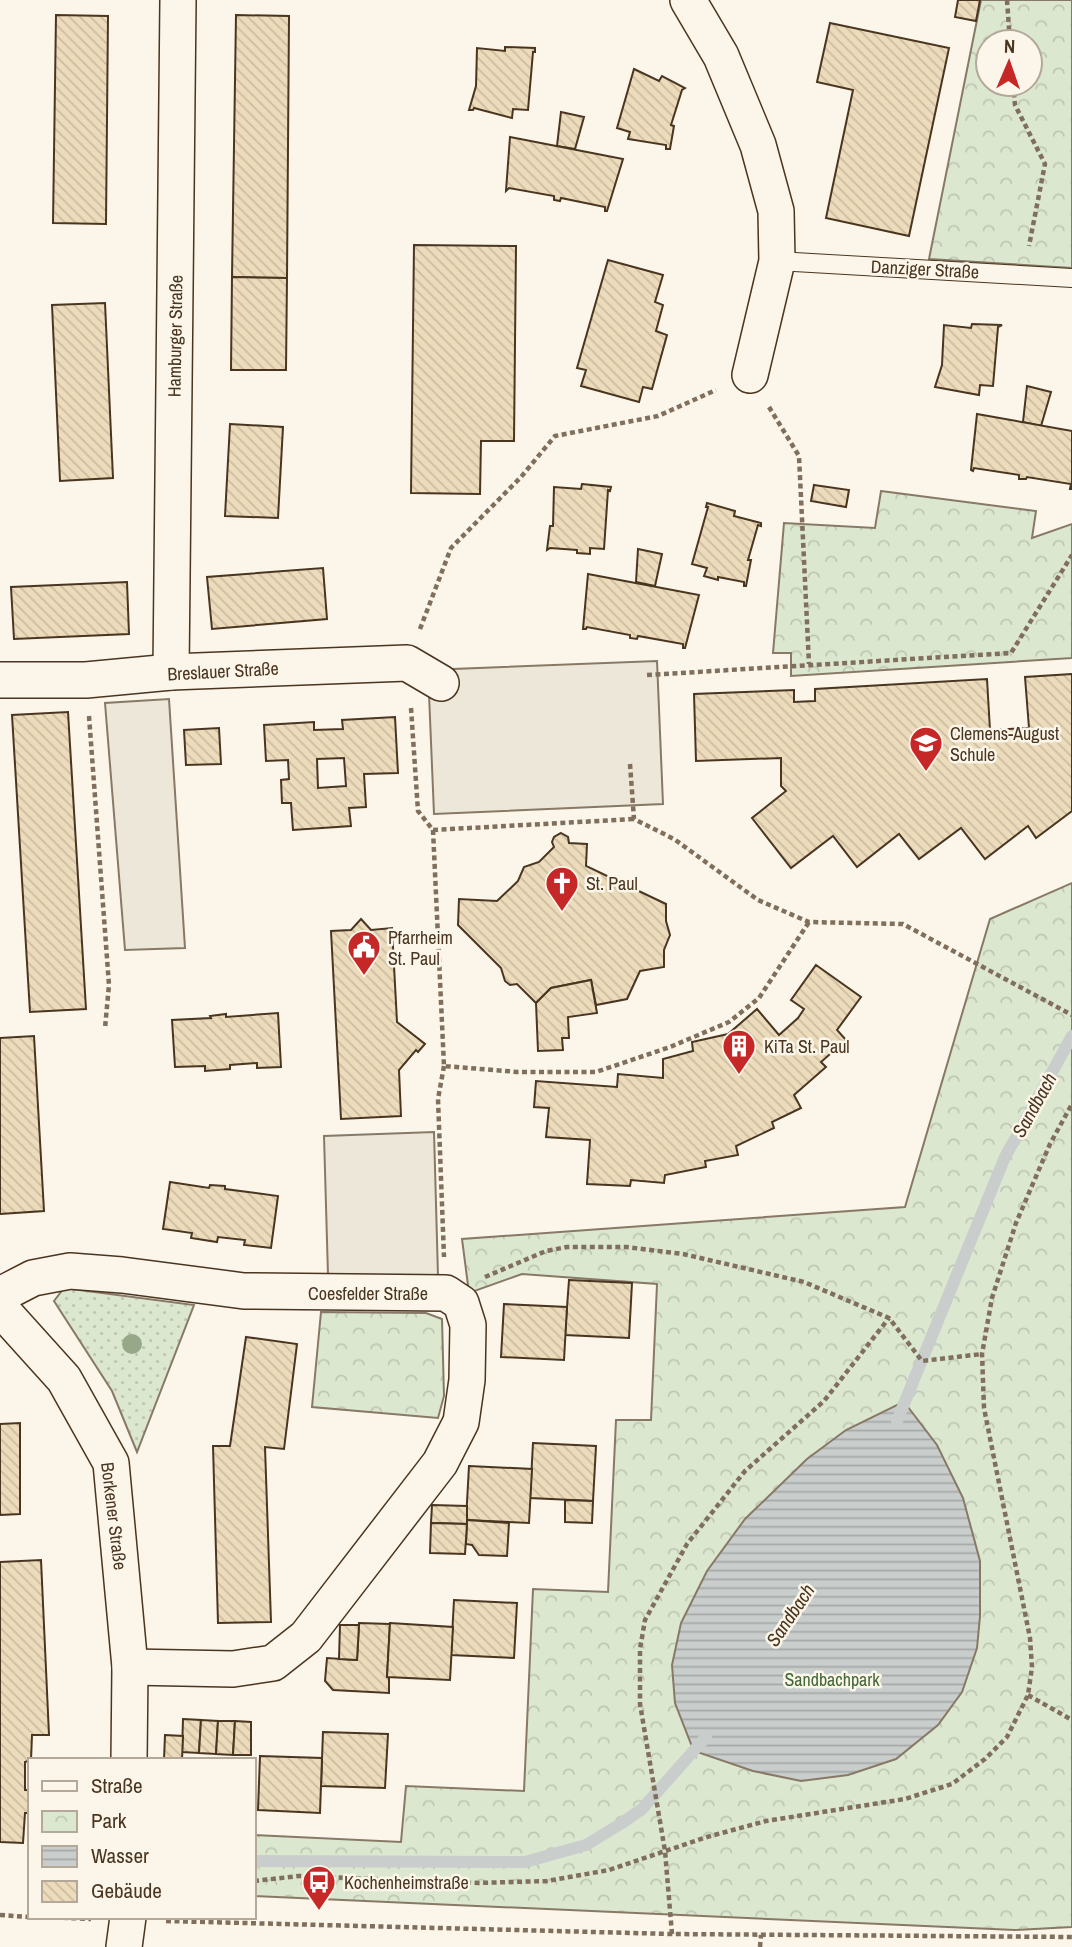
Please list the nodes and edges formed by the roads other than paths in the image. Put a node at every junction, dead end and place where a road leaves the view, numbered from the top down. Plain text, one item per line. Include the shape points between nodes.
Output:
1 (178, 0) edge
2 (688, 0) edge
3 (777, 261) junction
4 (1072, 278) edge
5 (750, 375) road end
6 (171, 672) junction
7 (0, 680) edge
8 (440, 683) dead end
9 (0, 1296) edge
10 (0, 1308) edge
11 (130, 1667) junction
12 (129, 1758) edge

1 - 6 street, Hamburger Straße
2 - 3 street via 721,56 758,145 776,211
3 - 4 lane, Danziger Straße
3 - 5 street
6 - 7 street, Breslauer Straße via 86,680
6 - 8 street, Breslauer Straße via 407,663
9 - 11 street, Coesfelder Straße via 33,1278 70,1271 244,1291 446,1293 461,1303 468,1325 461,1422 440,1463 306,1637 273,1663 233,1670
10 - 11 street, Borkener Straße via 64,1379 111,1463
11 - 12 street, Borkener Straße

